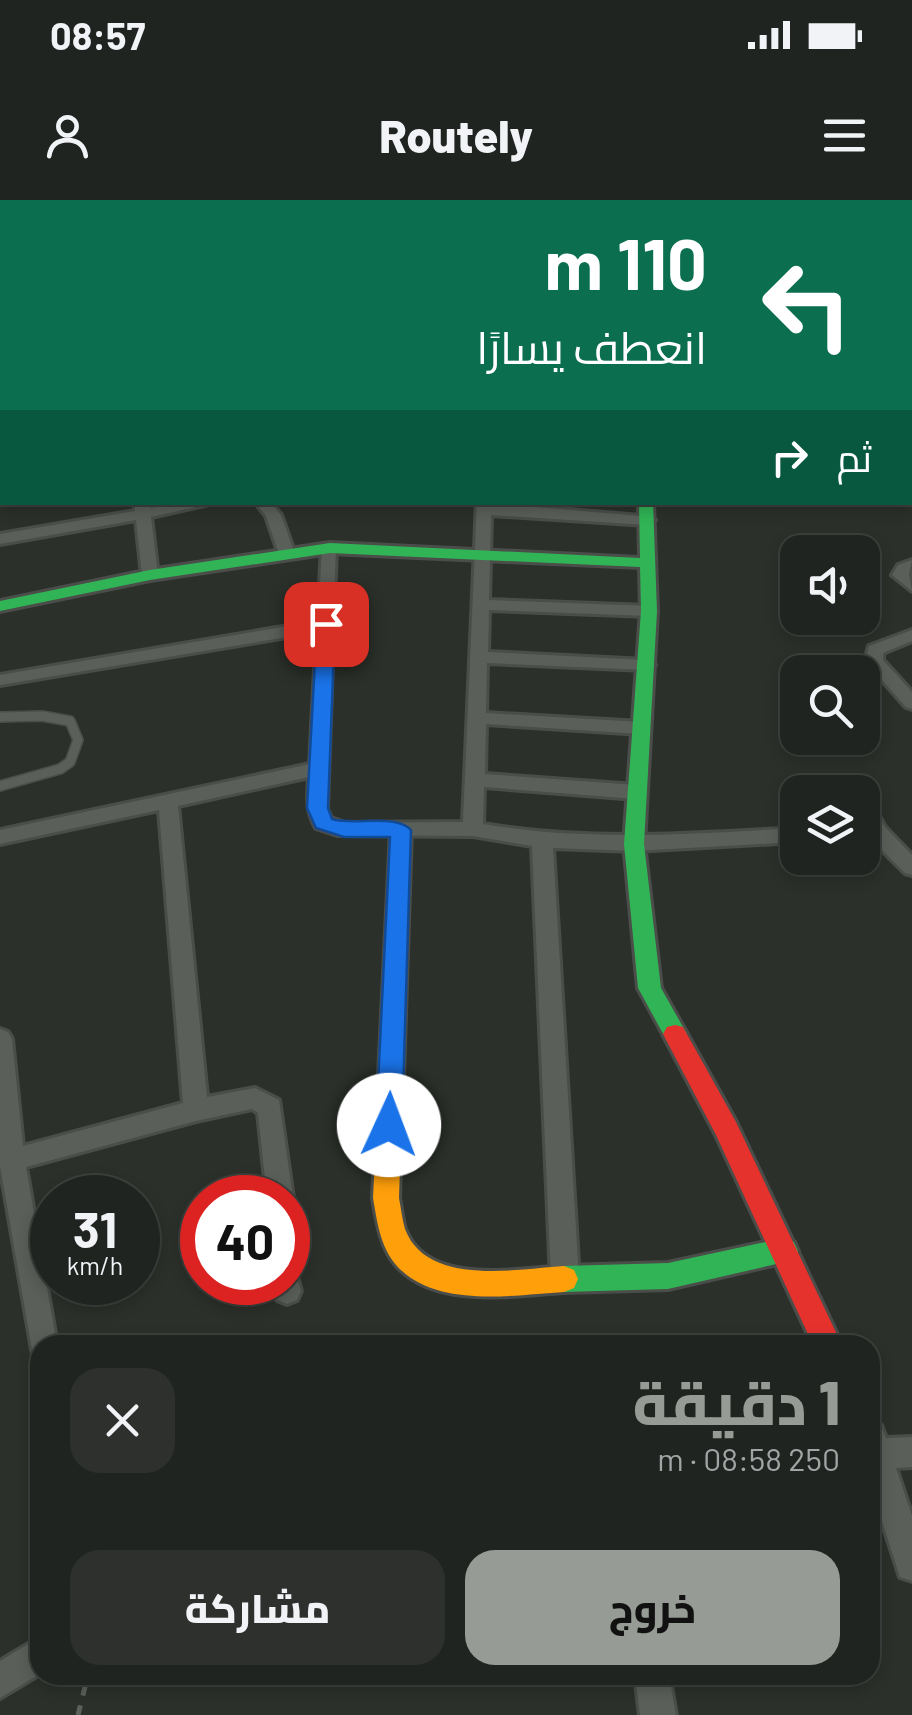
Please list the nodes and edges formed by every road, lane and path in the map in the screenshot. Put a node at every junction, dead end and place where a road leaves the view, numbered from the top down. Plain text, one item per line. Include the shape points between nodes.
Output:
1 (170, 505) edge
2 (264, 505) edge
3 (484, 506) edge
4 (142, 507) edge
5 (646, 511) edge
6 (0, 538) edge
7 (330, 548) junction
8 (287, 554) junction
9 (483, 556) junction
10 (648, 563) junction
11 (912, 565) edge
12 (150, 576) junction
13 (912, 586) edge
14 (481, 605) junction
15 (0, 606) edge
16 (649, 611) junction
17 (326, 624) junction
18 (912, 635) edge
19 (479, 657) junction
20 (646, 665) junction
21 (0, 680) edge
22 (912, 703) edge
23 (0, 717) edge
24 (477, 718) junction
25 (640, 728) junction
26 (318, 769) junction
27 (475, 780) junction
28 (0, 786) edge
29 (636, 792) junction
30 (168, 804) junction
31 (473, 829) junction
32 (401, 830) junction
33 (780, 836) edge
34 (0, 837) edge
35 (880, 840) edge
36 (542, 841) junction
37 (634, 844) junction
38 (912, 868) edge
39 (0, 1039) edge
40 (196, 1110) junction
41 (12, 1160) junction
42 (277, 1175) edge
43 (784, 1251) junction
44 (565, 1279) junction
45 (41, 1335) edge
46 (823, 1335) edge
47 (880, 1445) edge
48 (912, 1452) edge
49 (880, 1463) edge
50 (912, 1564) edge
51 (30, 1661) edge
52 (0, 1681) edge
53 (86, 1685) edge
54 (654, 1685) edge
55 (78, 1715) edge
56 (658, 1715) edge

1 - 4 street
2 - 8 street
3 - 5 street
3 - 9 street
4 - 6 street
4 - 12 street
5 - 10 street
7 - 8 street
7 - 9 street
7 - 17 street
8 - 12 street
9 - 10 street
9 - 14 street
10 - 16 street
11 - 13 street via 900,575
12 - 15 street
14 - 16 street
14 - 19 street
16 - 20 street
17 - 21 street
17 - 26 street
18 - 22 street via 875,650 874,660
19 - 20 street
19 - 24 street
20 - 25 street
23 - 28 lane via 70,721 78,740 60,769
24 - 25 street
24 - 27 street
25 - 29 street
26 - 30 street
26 - 32 street via 323,824
27 - 29 street
27 - 31 street
29 - 37 street
30 - 34 street
30 - 40 street
31 - 32 street
31 - 36 street
32 - 44 street via 386,1198 395,1239 420,1267 461,1282
33 - 37 street
35 - 38 street
36 - 37 street
36 - 44 street
37 - 43 street via 650,988
39 - 41 street
40 - 41 street
40 - 42 street via 255,1098 270,1107
41 - 45 street
43 - 44 street via 668,1276
43 - 46 street
47 - 48 street
49 - 50 street
51 - 52 street
53 - 55 path
54 - 56 street

